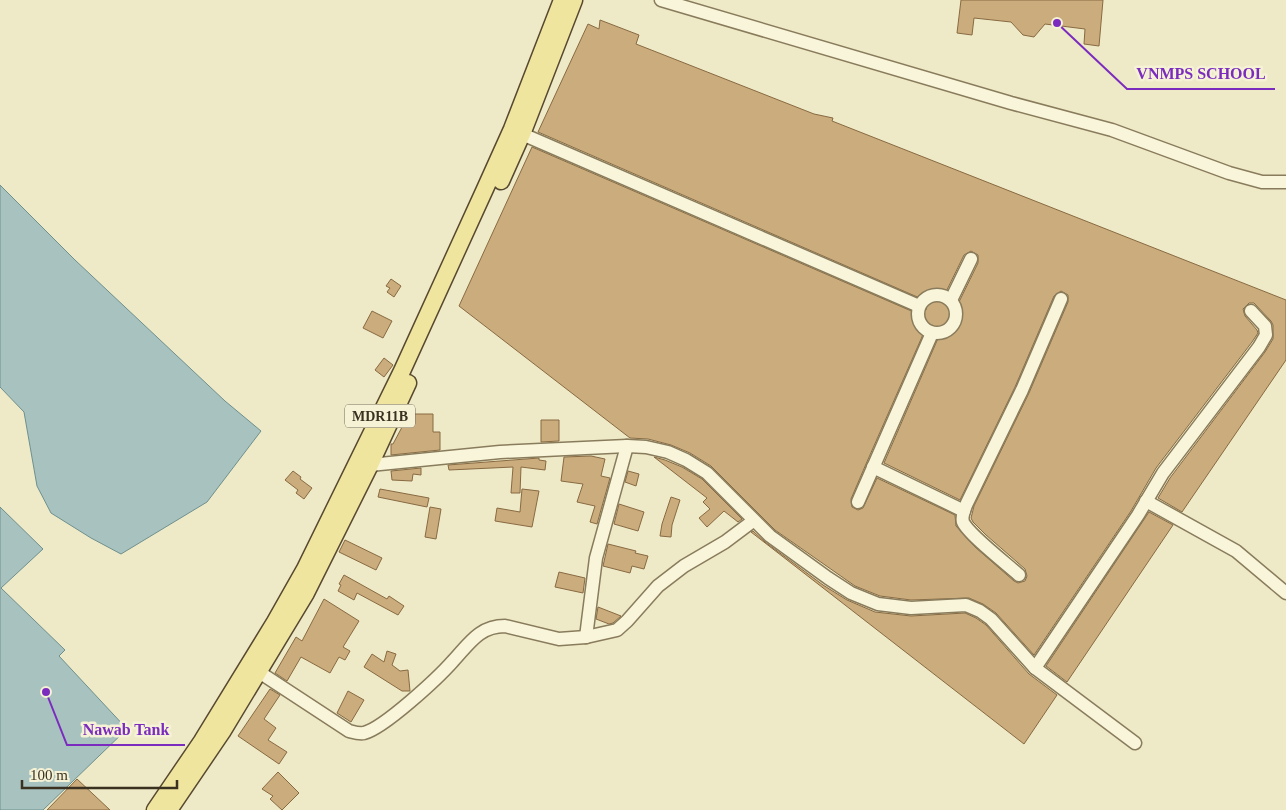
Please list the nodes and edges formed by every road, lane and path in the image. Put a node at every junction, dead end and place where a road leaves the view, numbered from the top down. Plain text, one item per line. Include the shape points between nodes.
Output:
1 (562, 0) edge
2 (574, 0) edge
3 (661, 0) edge
4 (522, 134) junction
5 (1286, 182) edge
6 (971, 259) dead end
7 (1061, 299) dead end
8 (951, 300) junction
9 (919, 306) junction
10 (1251, 311) dead end
11 (932, 332) junction
12 (627, 446) junction
13 (873, 467) junction
14 (364, 468) junction
15 (1146, 501) junction
16 (858, 502) dead end
17 (964, 511) junction
18 (752, 520) junction
19 (1019, 575) dead end
20 (1286, 593) edge
21 (586, 637) junction
22 (1035, 668) junction
23 (260, 672) junction
24 (1135, 744) dead end
25 (155, 810) edge
26 (169, 810) edge

1 - 14 main road, MDR11B via 508,138 402,371
2 - 4 main road, MDR11B
3 - 5 street via 1112,130 1246,178
4 - 9 street
4 - 14 main road, MDR11B
6 - 8 street
7 - 17 street
8 - 9 street via 934,294
8 - 11 street via 956,311 954,323 945,332
9 - 11 street via 921,325
10 - 15 street via 1265,326 1266,336 1260,347 1163,473
11 - 13 street
12 - 14 street via 500,452
12 - 18 street via 668,452 707,473
12 - 21 street via 596,558
13 - 16 street
13 - 17 street
14 - 23 main road, MDR11B via 306,593
14 - 25 main road, MDR11B via 275,622
15 - 20 street via 1236,551
15 - 22 street
17 - 19 street via 963,523
18 - 21 street via 658,586 617,630
18 - 22 street via 828,578 851,593 878,604 911,608 966,605 980,611
21 - 23 street via 559,639 505,626 484,630 410,701 374,729 362,734 349,732
22 - 24 street
23 - 26 main road, MDR11B

